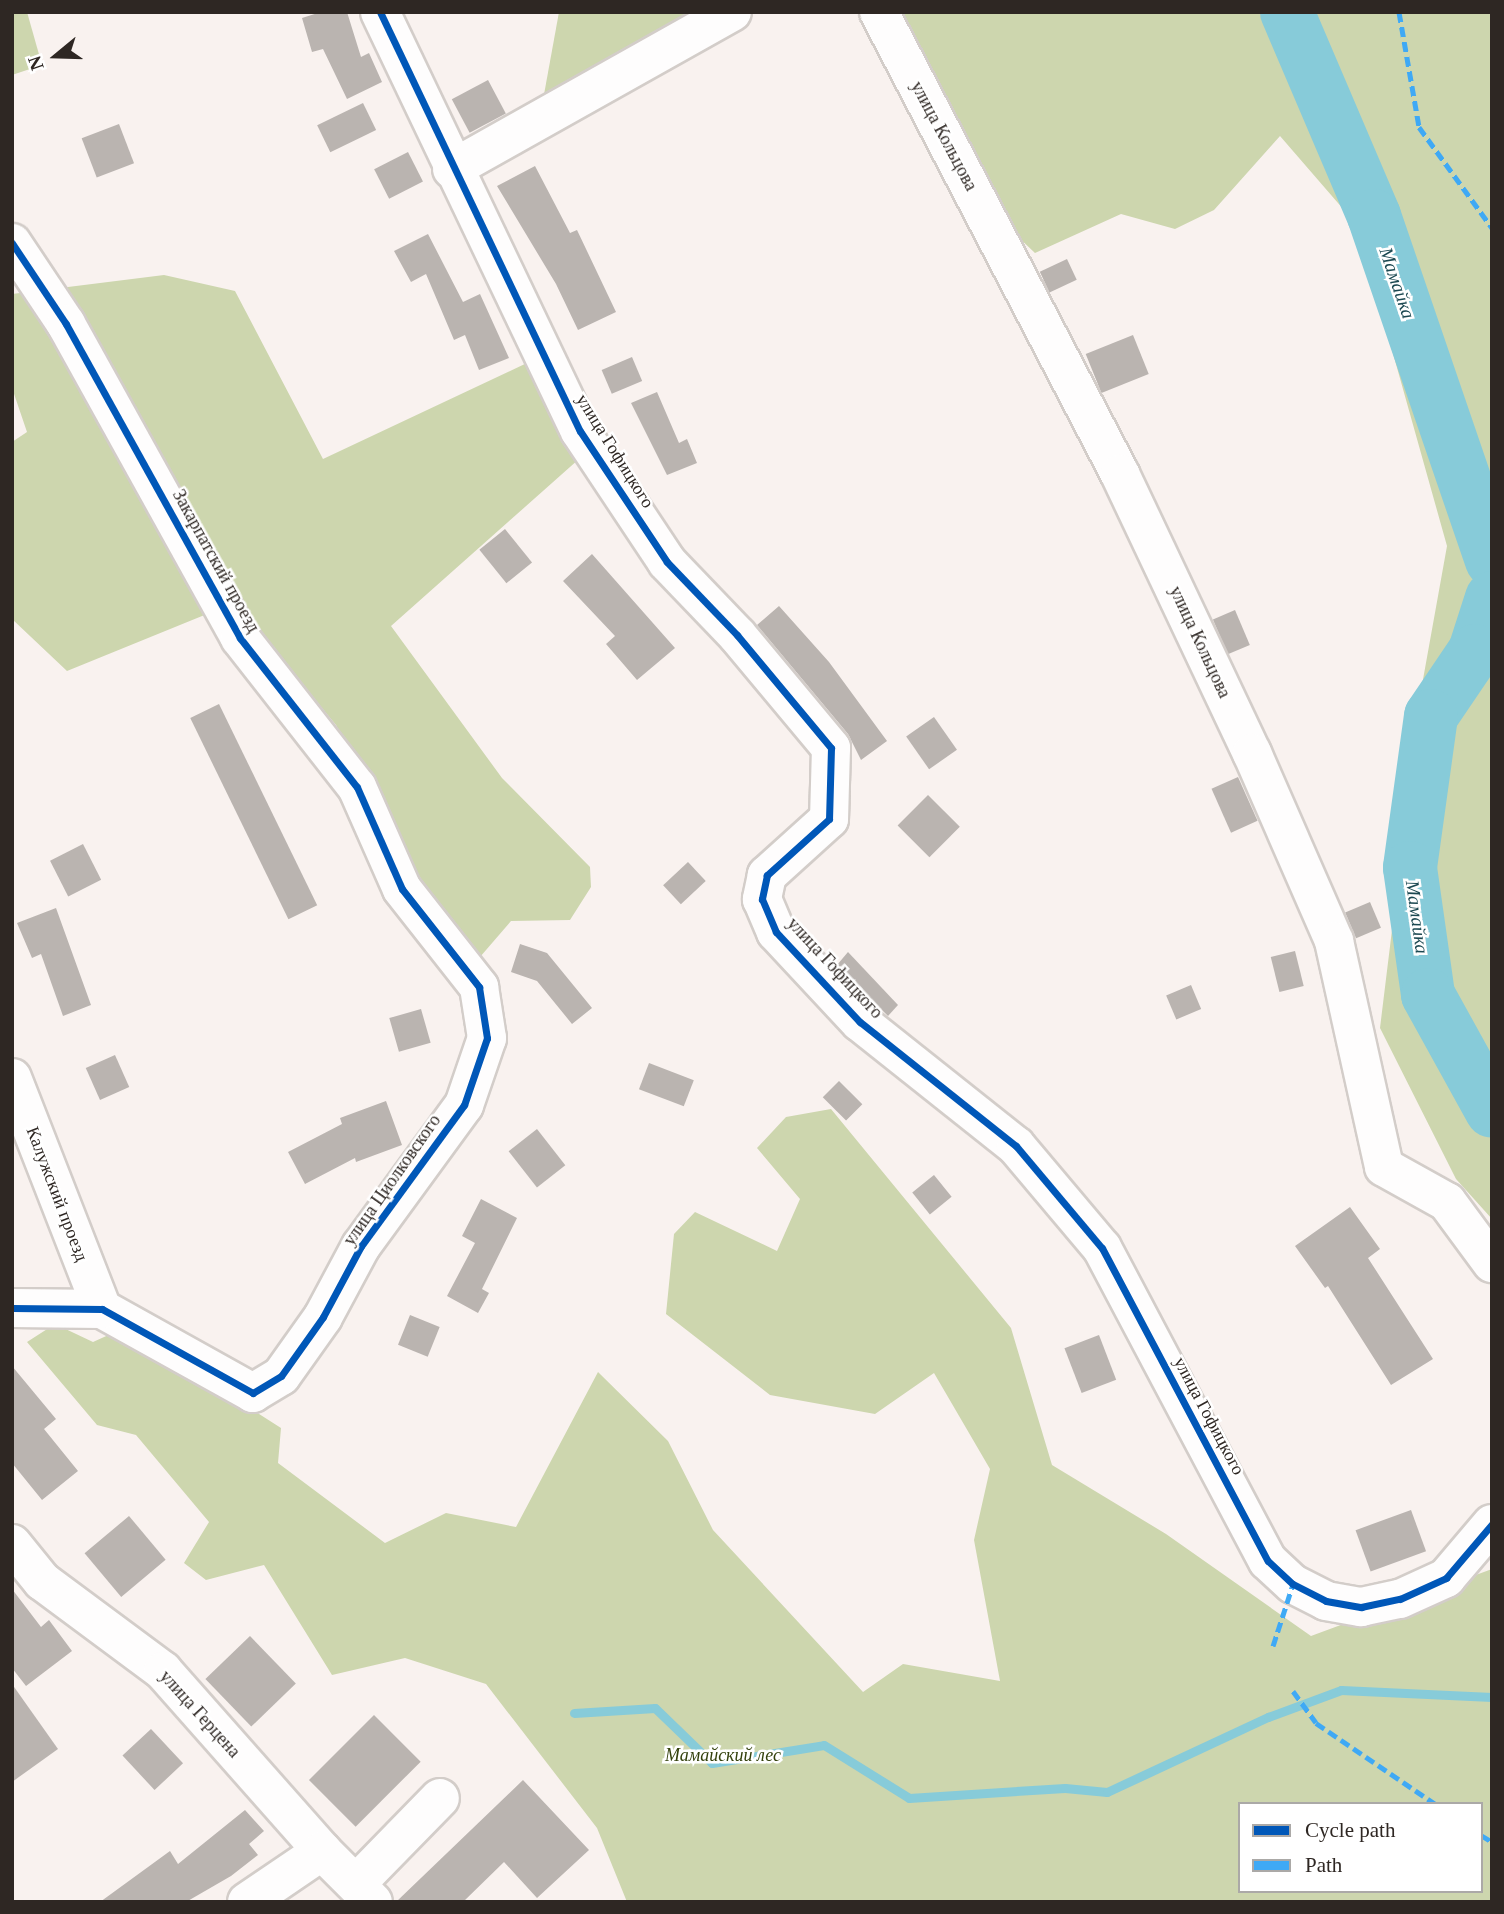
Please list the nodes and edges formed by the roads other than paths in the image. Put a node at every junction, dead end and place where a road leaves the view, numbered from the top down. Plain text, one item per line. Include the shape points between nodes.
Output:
1 (380, 12) edge
2 (732, 12) edge
3 (878, 12) edge
4 (452, 169) junction
5 (12, 243) edge
6 (479, 987) joint
7 (12, 1078) edge
8 (1492, 1263) edge
9 (12, 1308) edge
10 (102, 1309) junction
11 (1492, 1524) edge
12 (12, 1544) edge
13 (440, 1798) dead end
14 (322, 1851) junction
15 (364, 1893) edge
16 (247, 1902) edge

1 - 4 street, улица Гофицкого
2 - 4 street
3 - 8 street, улица Кольцова via 1120,474 1252,753 1334,941 1384,1167 1447,1202
4 - 11 street, улица Гофицкого via 580,431 667,562 737,635 831,748 829,819 767,875 762,899 776,932 860,1022 1016,1146 1102,1248 1268,1561 1293,1584 1326,1601 1361,1607 1399,1599 1446,1578
5 - 6 street, Закарпатский проезд via 66,324 240,638 357,787 402,890
6 - 10 street, улица Циолковского via 487,1038 464,1105 361,1246 323,1317 281,1376 253,1393
7 - 10 street, Калужский проезд
9 - 10 street, улица Циолковского
12 - 14 street, улица Герцена via 42,1581 163,1671
13 - 15 street
14 - 15 street, улица Герцена
14 - 16 street

